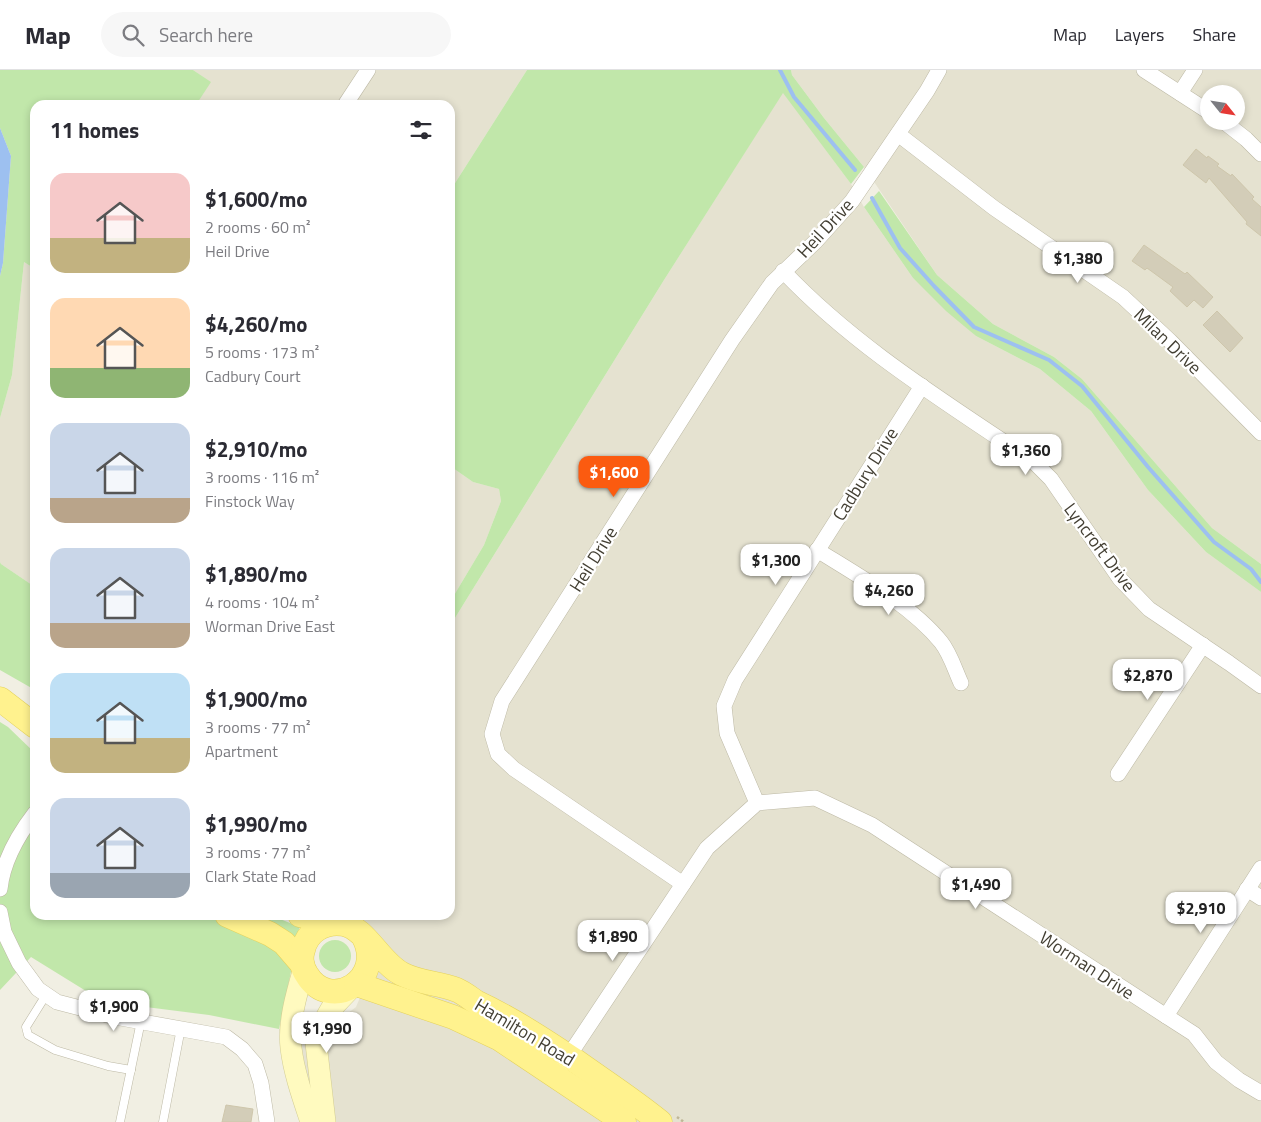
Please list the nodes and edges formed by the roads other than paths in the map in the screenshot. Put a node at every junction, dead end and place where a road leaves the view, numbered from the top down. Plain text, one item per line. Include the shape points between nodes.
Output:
1 (368, 70) edge
2 (939, 70) edge
3 (1144, 70) edge
4 (1195, 70) edge
5 (1180, 93) junction
6 (348, 100) edge
7 (1200, 106) edge
8 (1234, 130) edge
9 (898, 134) junction
10 (1261, 154) edge
11 (783, 271) junction
12 (922, 386) junction
13 (1261, 433) edge
14 (817, 550) junction
15 (1203, 645) junction
16 (962, 683) dead end
17 (0, 686) edge
18 (1261, 686) edge
19 (0, 699) edge
20 (30, 713) edge
21 (30, 714) edge
22 (1118, 774) dead end
23 (757, 803) junction
24 (30, 821) edge
25 (1261, 868) edge
26 (683, 884) junction
27 (0, 889) edge
28 (1248, 889) junction
29 (1261, 898) edge
30 (0, 912) edge
31 (238, 920) edge
32 (261, 920) edge
33 (321, 920) edge
34 (333, 923) junction
35 (372, 951) junction
36 (303, 960) junction
37 (348, 988) junction
38 (46, 995) junction
39 (1166, 1016) junction
40 (141, 1021) junction
41 (181, 1028) junction
42 (568, 1056) junction
43 (131, 1070) junction
44 (555, 1076) junction
45 (1261, 1093) edge
46 (321, 1121) edge
47 (120, 1122) edge
48 (163, 1122) edge
49 (267, 1122) edge
50 (624, 1122) edge
51 (660, 1122) edge

1 - 6 street
2 - 9 street, Heil Drive
3 - 5 street
4 - 5 street
5 - 7 street
8 - 10 street
9 - 11 street, Heil Drive via 852,201
9 - 13 street, Milan Drive via 994,208 1123,297
11 - 12 street, Lyncroft Drive via 845,330
11 - 26 street, Heil Drive via 732,340 502,700 492,734 498,754 514,770
12 - 14 street, Cadbury Drive
12 - 15 street, Lyncroft Drive via 1034,462 1051,479 1120,579 1149,609
14 - 16 street via 909,611 942,643
14 - 23 street, Cadbury Drive via 735,680 724,706 727,733
15 - 18 street, Lyncroft Drive
15 - 22 street
17 - 20 main road
19 - 21 main road
23 - 26 street via 707,848
23 - 39 street, Worman Drive via 815,798 872,825
24 - 27 street via 12,848
25 - 28 street
26 - 42 street
28 - 29 street
28 - 39 street
30 - 38 street via 4,932 18,963
31 - 36 main road via 270,934
32 - 36 main road via 282,930
33 - 34 main road
34 - 35 main road via 351,926
34 - 36 main road via 312,932 305,942
35 - 37 main road via 366,973
35 - 42 main road, Hamilton Road via 384,971 403,983 476,1002 510,1019
36 - 37 main road via 306,975 314,984 324,989
36 - 46 main road via 295,999 291,1046 298,1084
37 - 44 main road, Hamilton Road via 414,1002 466,1022 500,1039
37 - 46 main road via 315,1017 307,1040
38 - 40 street via 57,1002
38 - 43 lane via 26,1026 28,1035 54,1050
39 - 45 street, Worman Drive via 1194,1034 1216,1062
40 - 41 street
40 - 43 lane
41 - 48 lane
41 - 49 street via 226,1037 242,1049 254,1064 261,1083
42 - 44 street
42 - 51 main road, Hamilton Road
43 - 47 lane
44 - 50 main road, Hamilton Road

